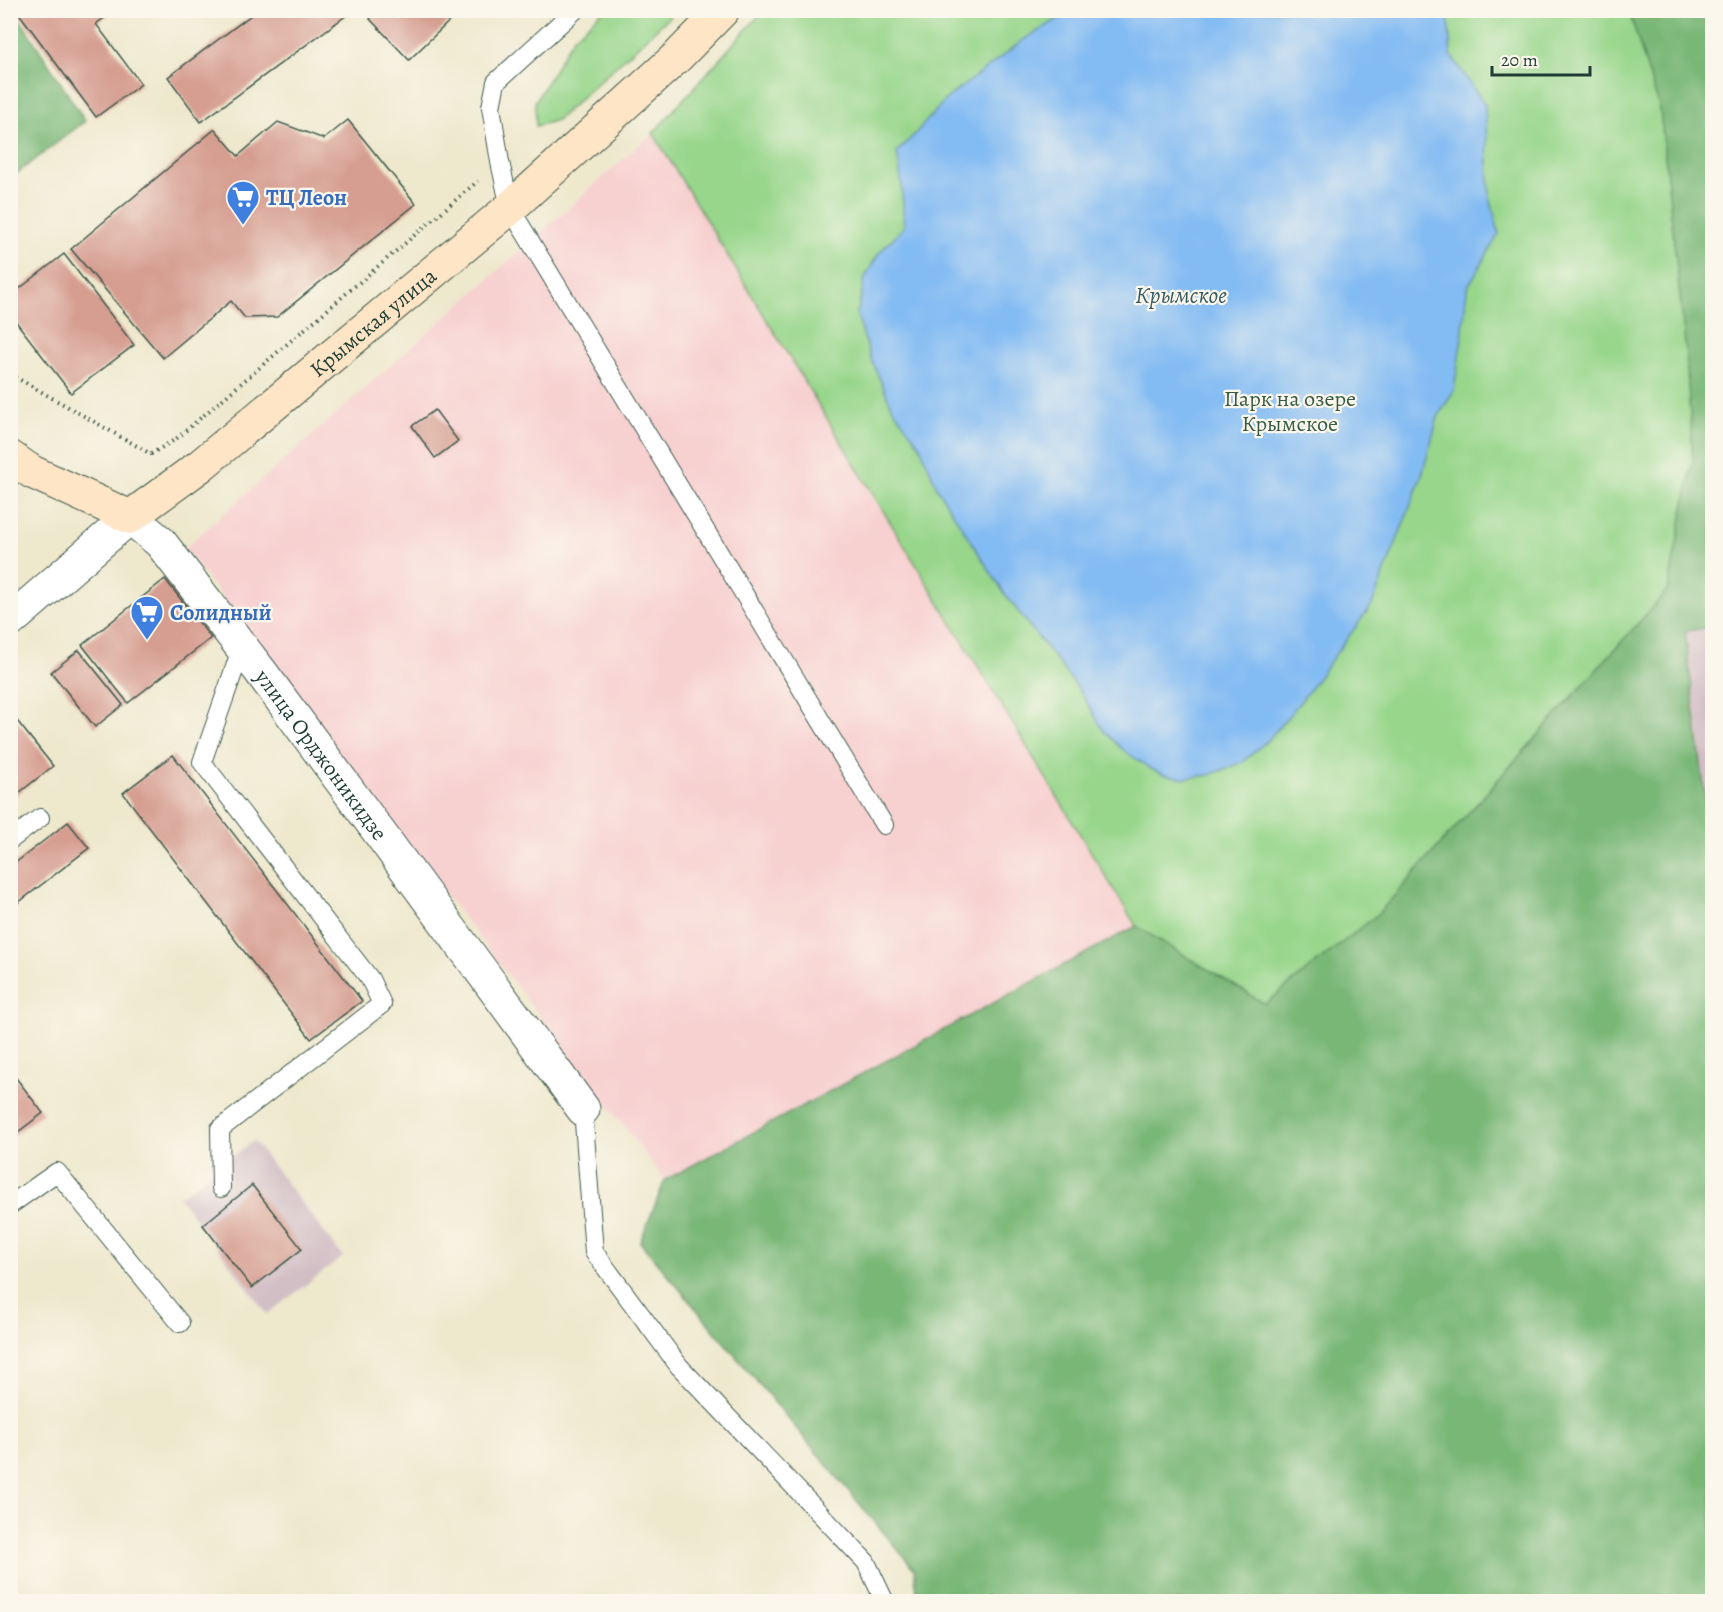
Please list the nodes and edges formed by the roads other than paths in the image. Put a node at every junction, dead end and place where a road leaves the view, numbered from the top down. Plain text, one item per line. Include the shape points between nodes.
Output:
1 (574, 10) edge
2 (723, 10) edge
3 (510, 208) junction
4 (10, 457) edge
5 (130, 517) junction
6 (10, 621) edge
7 (242, 647) junction
8 (40, 818) dead end
9 (884, 825) dead end
10 (10, 840) edge
11 (583, 1108) joint
12 (221, 1188) dead end
13 (10, 1205) edge
14 (180, 1323) dead end
15 (885, 1602) edge

1 - 3 lane via 496,82 491,106
2 - 3 main road, Крымская улица via 678,56
3 - 5 main road, Крымская улица via 200,466
3 - 9 lane
4 - 5 main road, улица Орджоникидзе via 33,472
5 - 6 street, Крымская улица
5 - 7 street, улица Орджоникидзе via 160,542
7 - 11 street, улица Орджоникидзе
7 - 12 lane via 202,762 370,979 382,1004 220,1130
8 - 10 lane
11 - 15 lane via 594,1252 679,1366 866,1562
13 - 14 lane via 57,1172

